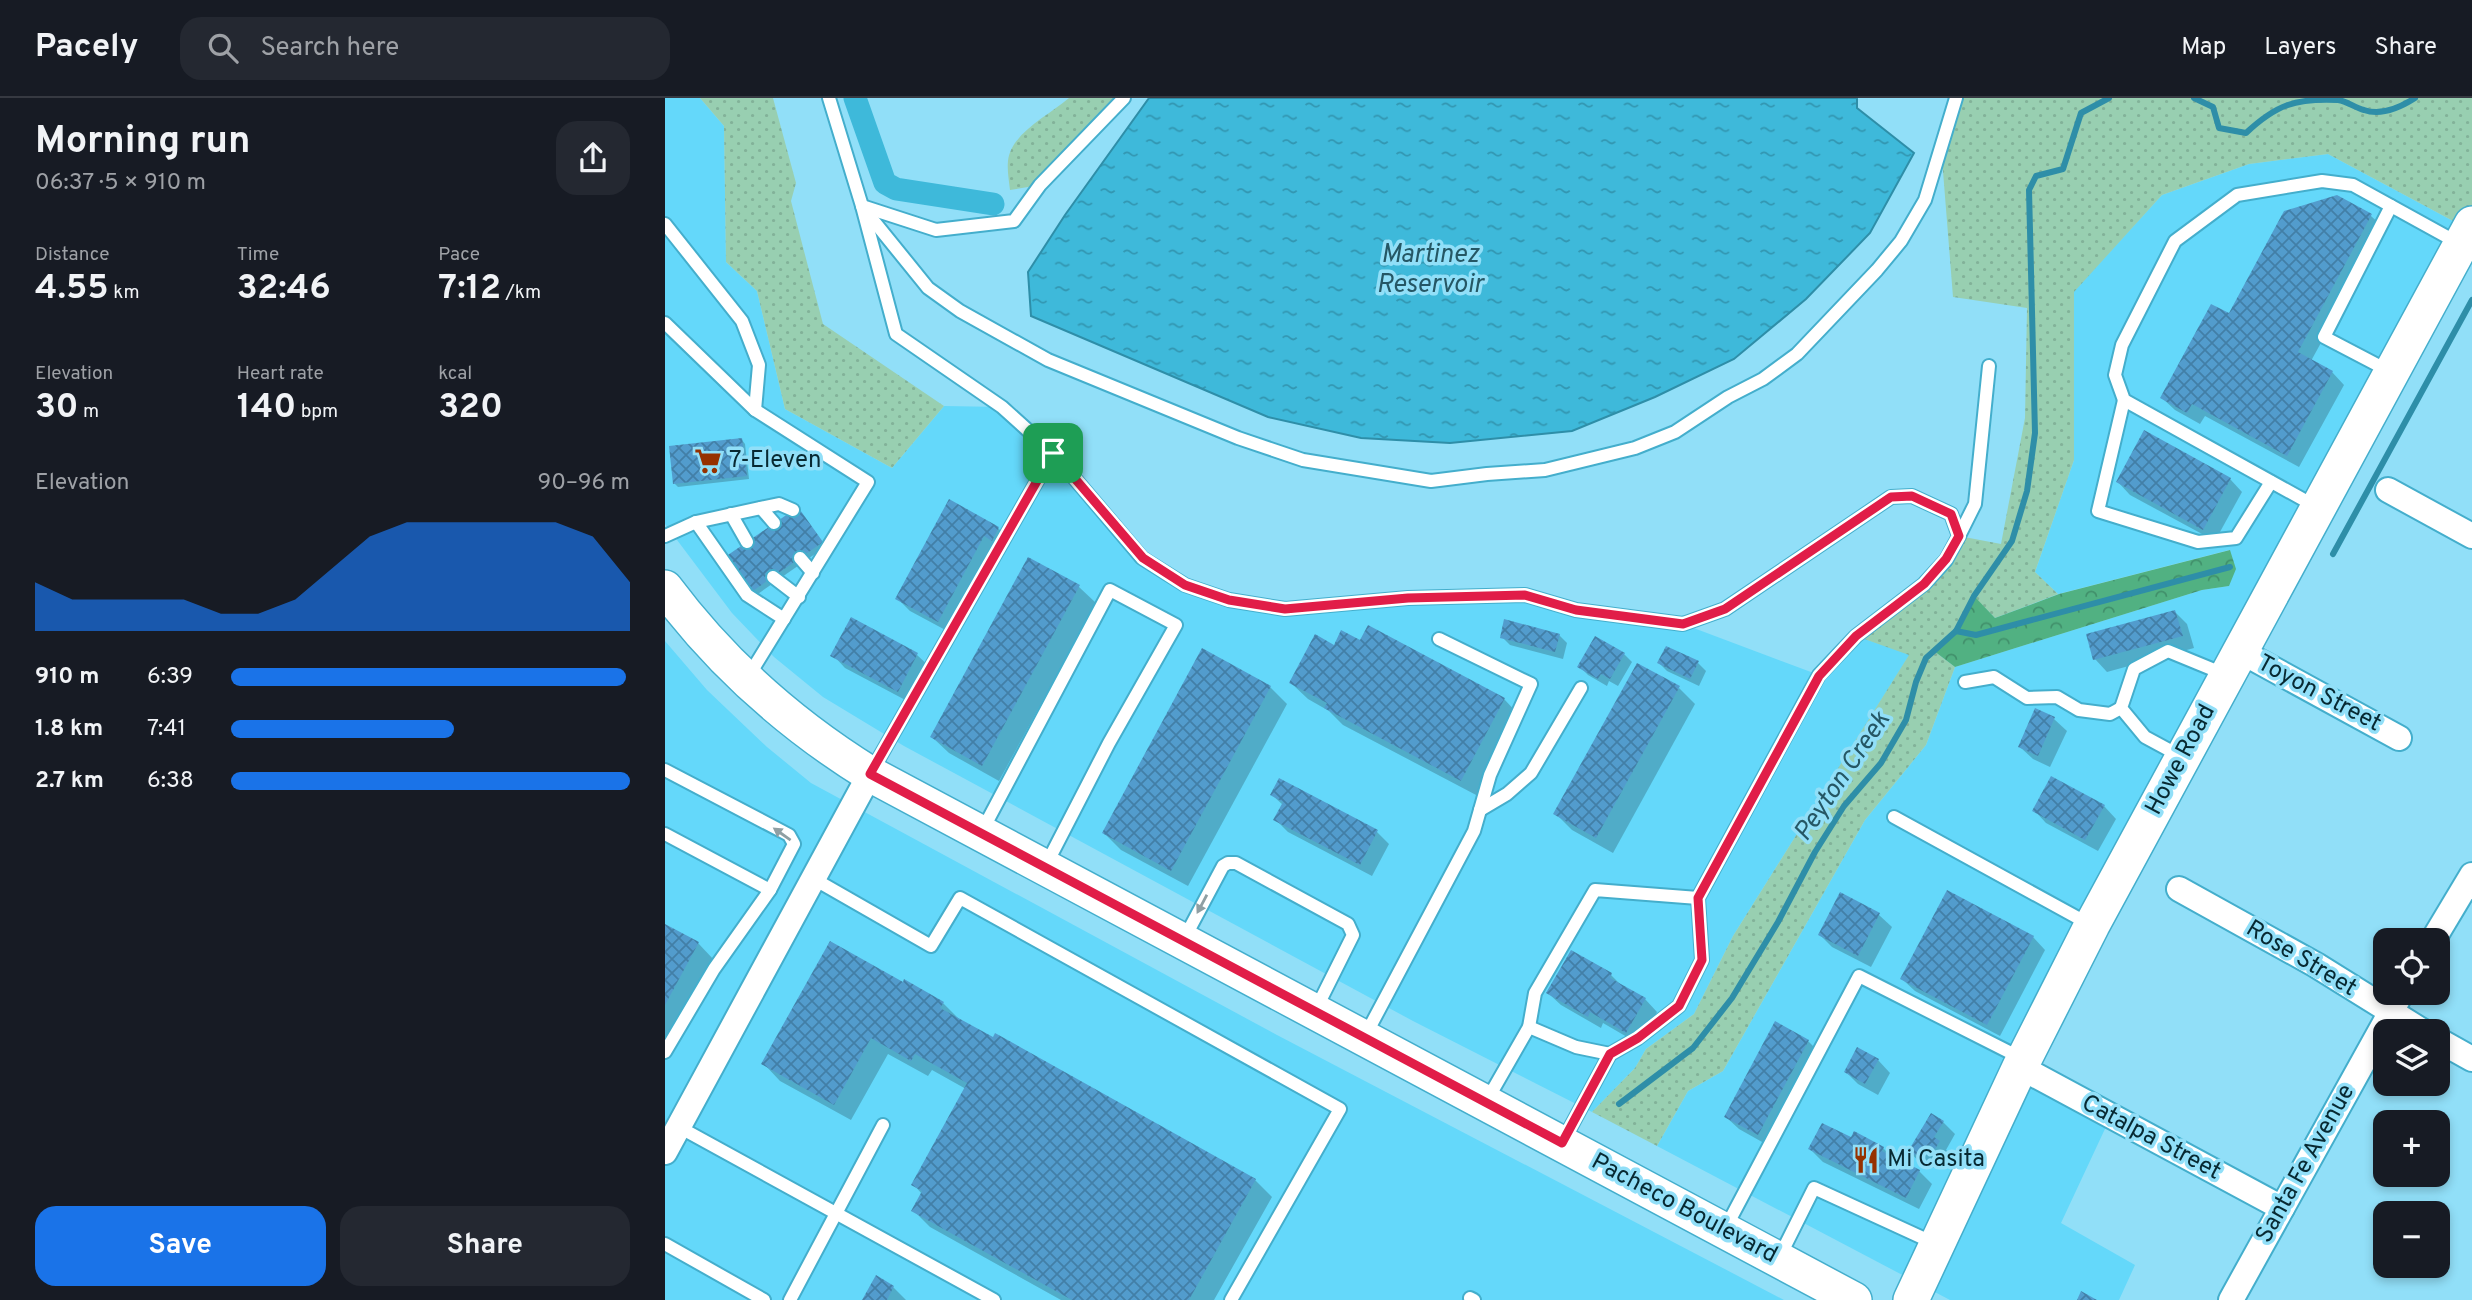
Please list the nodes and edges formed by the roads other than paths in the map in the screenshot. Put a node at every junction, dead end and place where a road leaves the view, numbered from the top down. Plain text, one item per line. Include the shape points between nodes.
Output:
1 (829, 98) edge
2 (1124, 98) edge
3 (1956, 98) edge
4 (862, 206) junction
5 (2391, 206) junction
6 (665, 223) edge
7 (2468, 227) edge
8 (665, 323) edge
9 (1989, 366) dead end
10 (2392, 372) junction
11 (2124, 400) junction
12 (755, 410) junction
13 (1053, 453) junction
14 (2271, 482) junction
15 (2388, 490) dead end
16 (761, 508) junction
17 (2319, 508) junction
18 (793, 510) dead end
19 (731, 514) junction
20 (696, 522) junction
21 (774, 523) dead end
22 (665, 536) edge
23 (1959, 536) junction
24 (2472, 536) edge
25 (747, 542) dead end
26 (800, 558) dead end
27 (813, 573) junction
28 (773, 577) dead end
29 (665, 588) edge
30 (799, 597) junction
31 (785, 619) junction
32 (1439, 639) dead end
33 (2233, 663) junction
34 (746, 680) junction
35 (1965, 681) dead end
36 (1581, 688) dead end
37 (2121, 708) junction
38 (2399, 738) dead end
39 (2182, 757) junction
40 (665, 770) edge
41 (870, 774) junction
42 (1480, 810) junction
43 (1894, 817) dead end
44 (665, 834) edge
45 (981, 834) junction
46 (1045, 867) junction
47 (2472, 875) edge
48 (814, 879) junction
49 (2179, 888) dead end
50 (769, 890) junction
51 (1698, 898) junction
52 (2092, 926) junction
53 (2440, 928) edge
54 (1183, 942) junction
55 (2373, 991) edge
56 (2394, 1005) edge
57 (2399, 1005) edge
58 (1315, 1011) junction
59 (2411, 1019) edge
60 (1529, 1027) junction
61 (1364, 1038) junction
62 (2450, 1047) edge
63 (665, 1052) edge
64 (1610, 1054) junction
65 (2472, 1059) edge
66 (2022, 1063) junction
67 (1485, 1102) junction
68 (883, 1125) dead end
69 (679, 1127) junction
70 (1562, 1143) junction
71 (665, 1152) edge
72 (2281, 1208) junction
73 (835, 1212) junction
74 (1724, 1231) junction
75 (665, 1244) edge
76 (1936, 1244) junction
77 (1778, 1260) junction
78 (764, 1300) edge
79 (790, 1300) edge
80 (994, 1300) edge
81 (1231, 1300) edge
82 (1854, 1300) edge
83 (1911, 1300) edge
84 (2231, 1300) edge

1 - 4 lane
2 - 4 lane via 1039,186 1014,221 936,230
3 - 4 lane via 1925,200 1901,241 1797,354 1675,432 1635,448 1545,470 1431,481 1303,460 1238,438 1048,360 960,311 929,288
4 - 13 lane via 896,334 1002,407
5 - 7 lane
5 - 10 lane via 2324,337
5 - 11 lane via 2353,185 2322,181 2237,195 2175,241 2122,345 2115,375
6 - 12 lane via 742,321 759,365
7 - 10 main road, Howe Road
8 - 12 lane
9 - 23 lane via 1975,504
10 - 17 main road, Howe Road
11 - 14 lane
11 - 14 lane via 2098,511 2198,542 2236,538
12 - 27 lane via 868,482 821,551
13 - 23 lane via 1143,558 1185,585 1229,600 1285,609 1408,598 1525,595 1576,610 1683,624 1725,609 1891,497 1912,496 1951,514
13 - 41 lane
14 - 17 lane
15 - 24 street
16 - 18 lane via 779,503
16 - 19 lane
16 - 21 lane
17 - 33 main road, Howe Road
19 - 20 lane
19 - 25 lane
20 - 22 lane
20 - 31 lane via 747,595
23 - 51 lane via 1924,584 1856,636 1819,676
26 - 27 lane
27 - 30 lane
28 - 30 lane
29 - 34 main road, Pacheco Boulevard
30 - 31 lane
31 - 34 lane
32 - 42 lane via 1531,684 1490,775
33 - 37 lane via 2168,650 2134,669
33 - 38 street, Toyon Street
33 - 39 main road, Howe Road
34 - 41 main road, Pacheco Boulevard via 829,748
35 - 37 lane via 1994,677 2027,698 2057,696 2079,710 2110,714
36 - 42 lane via 1531,773
37 - 39 lane via 2145,737
39 - 52 main road, Howe Road
50 -> 40 lane via 794,844 789,835
41 - 45 main road, Pacheco Boulevard
41 - 48 street
42 - 61 lane via 1474,831
43 - 52 lane
44 - 50 lane
45 - 46 main road, Pacheco Boulevard
45 - 46 lane via 1110,590 1176,625
46 - 54 main road, Pacheco Boulevard
47 - 53 street
48 - 69 street
48 - 81 lane via 931,946 960,898 1340,1109
49 - 55 street, Rose Street via 2316,965
50 - 63 lane via 714,969
51 - 60 lane via 1595,890 1535,993
51 - 64 lane via 1702,960 1679,1006
52 - 66 main road, Howe Road
54 - 58 main road, Pacheco Boulevard
58 -> 54 lane via 1352,929 1236,863 1223,866
56 - 72 street, Santa Fe Avenue
57 - 59 street, Rose Street
58 - 61 main road, Pacheco Boulevard
60 - 64 lane via 1576,1047
60 - 67 lane
61 - 67 main road, Pacheco Boulevard
62 - 65 street
64 - 70 lane
66 - 72 street, Catalpa Street
66 - 74 lane via 1859,976
66 - 76 main road, Howe Road
67 - 70 main road, Pacheco Boulevard
68 - 73 lane
69 - 71 street
69 - 73 lane
70 - 74 main road, Pacheco Boulevard
72 - 84 street, Santa Fe Avenue
73 - 79 lane
73 - 80 lane
74 - 77 main road, Pacheco Boulevard
75 - 78 lane
76 - 77 lane via 1814,1188
76 - 83 main road, Howe Road
77 - 82 main road, Pacheco Boulevard

